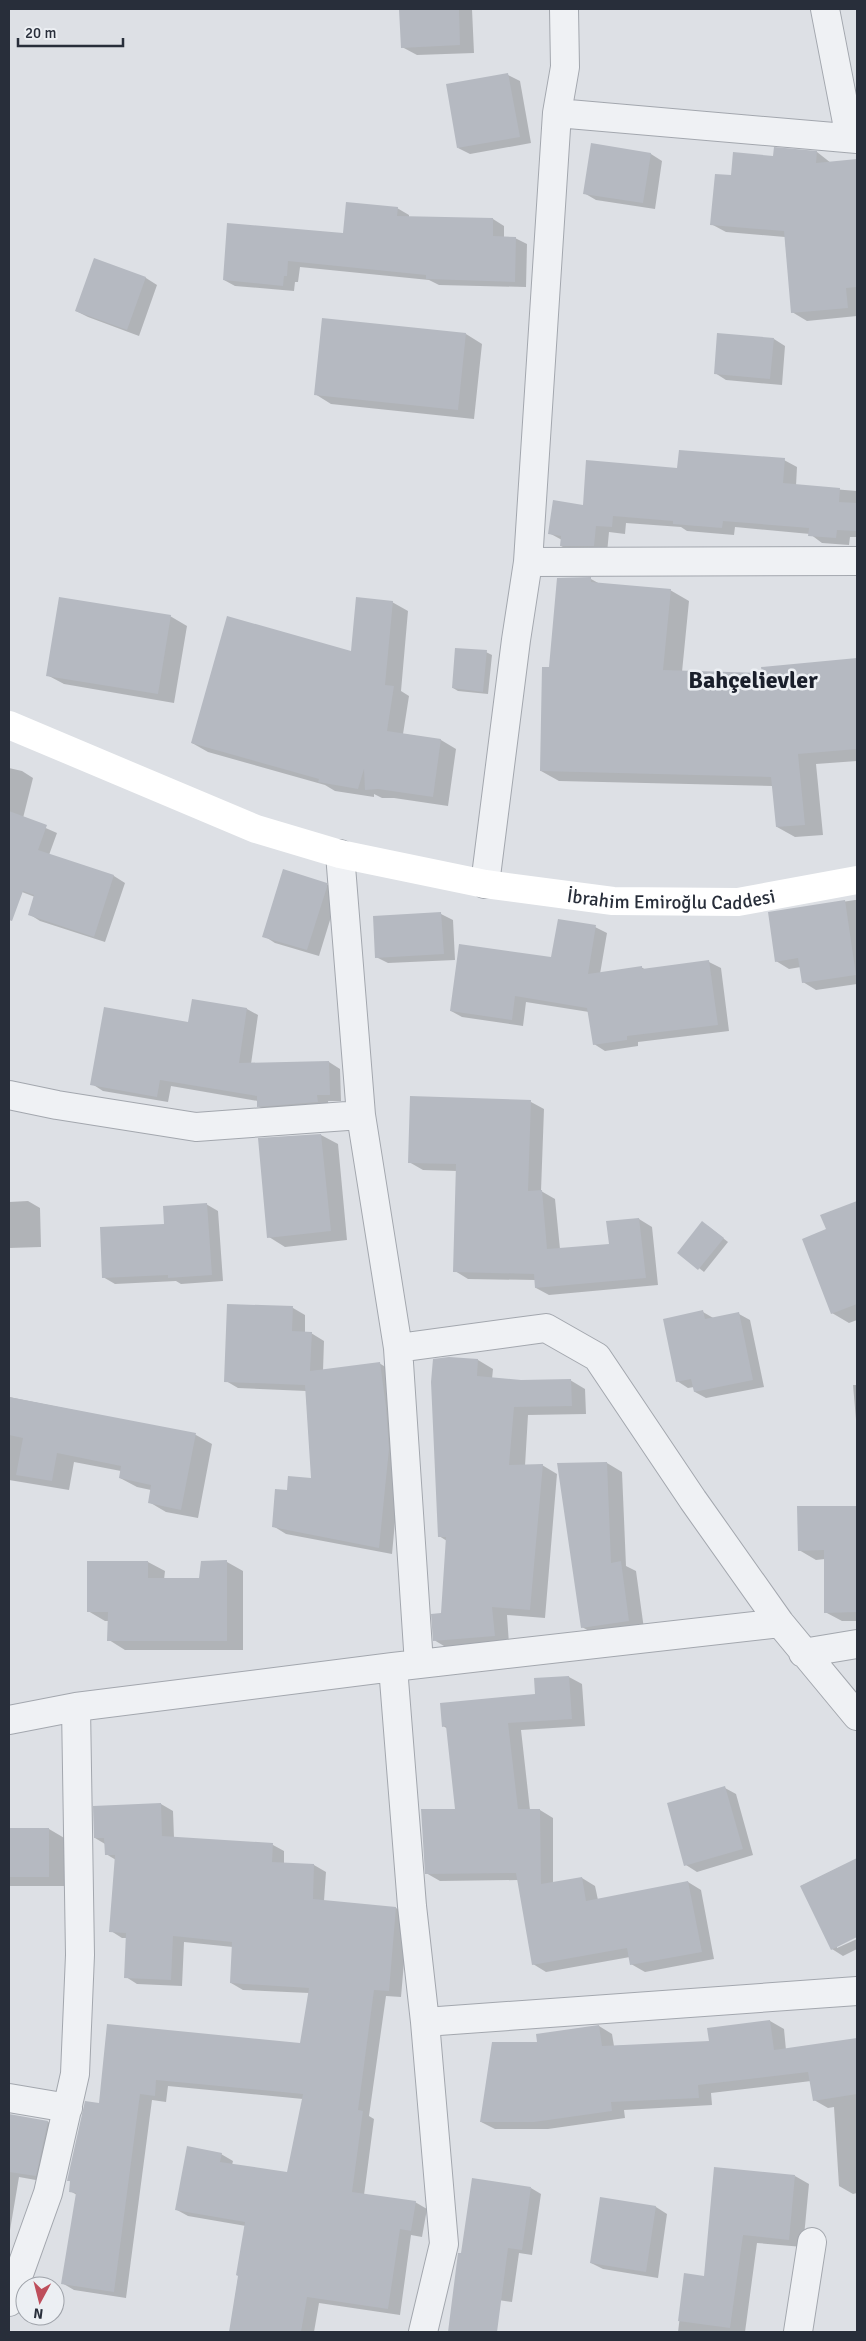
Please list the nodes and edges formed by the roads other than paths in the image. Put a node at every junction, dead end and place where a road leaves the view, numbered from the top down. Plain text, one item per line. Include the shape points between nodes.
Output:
1 (564, 9) edge
2 (825, 9) edge
3 (557, 113) junction
4 (854, 138) edge
5 (857, 561) edge
6 (528, 562) junction
7 (9, 725) edge
8 (340, 854) junction
9 (857, 880) edge
10 (486, 884) junction
11 (9, 1094) edge
12 (361, 1115) junction
13 (398, 1348) junction
14 (780, 1624) junction
15 (857, 1644) edge
16 (803, 1653) junction
17 (406, 1665) junction
18 (76, 1707) junction
19 (857, 1716) edge
20 (9, 1720) edge
21 (857, 1991) edge
22 (425, 2022) junction
23 (9, 2098) edge
24 (68, 2108) junction
25 (812, 2242) dead end
26 (9, 2302) edge
27 (423, 2332) edge
28 (798, 2332) edge

1 - 3 street via 564,67
2 - 4 street
3 - 4 street
3 - 6 street
5 - 6 street
6 - 10 street
7 - 8 street, İbrahim Emiroğlu Caddesi via 256,829
8 - 10 street, İbrahim Emiroğlu Caddesi
8 - 12 street
9 - 10 street, İbrahim Emiroğlu Caddesi via 738,902 613,901
11 - 12 street via 196,1127
12 - 13 street
13 - 14 street via 546,1328 597,1357
13 - 17 street
14 - 16 street
14 - 17 street
15 - 16 street
16 - 19 street
17 - 18 street
17 - 22 street via 412,1906
18 - 20 street
18 - 24 street via 80,1955 75,2074
21 - 22 street
22 - 27 street via 444,2244
23 - 24 street
24 - 26 street via 48,2193
25 - 28 street

